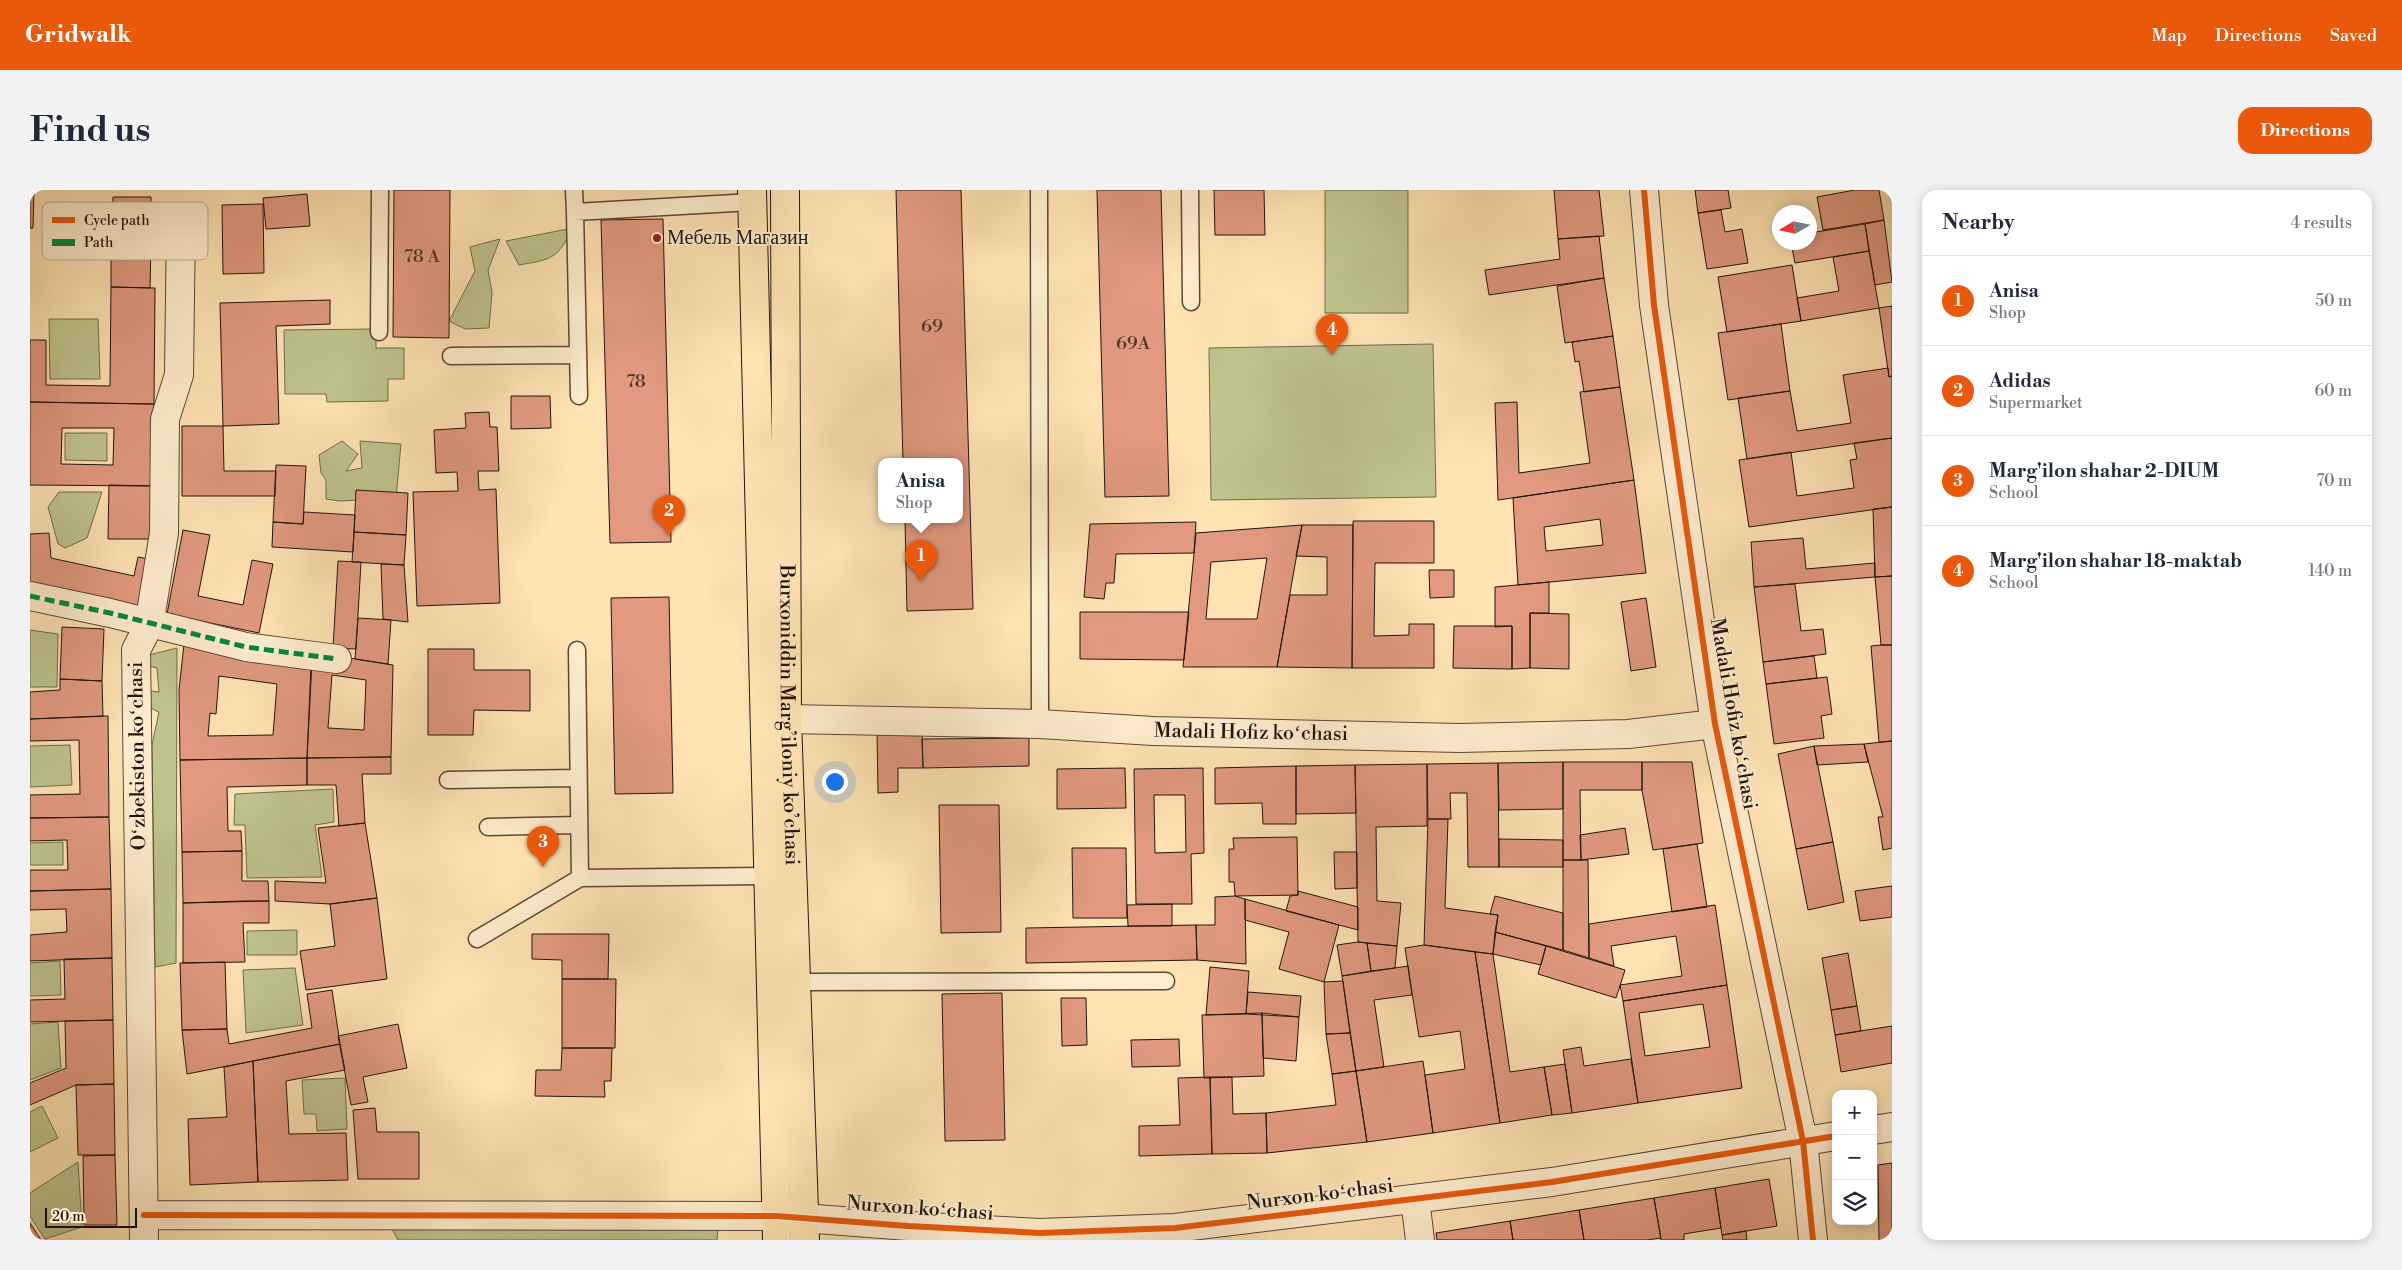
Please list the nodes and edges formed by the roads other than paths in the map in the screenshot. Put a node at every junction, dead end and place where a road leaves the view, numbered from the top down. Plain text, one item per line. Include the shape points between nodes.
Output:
1 (380, 190) edge
2 (574, 190) edge
3 (785, 190) edge
4 (1039, 190) edge
5 (1190, 190) edge
6 (1644, 190) edge
7 (752, 196) edge
8 (575, 212) junction
9 (179, 260) edge
10 (1191, 302) dead end
11 (379, 332) dead end
12 (578, 355) junction
13 (450, 356) dead end
14 (579, 396) dead end
15 (30, 596) edge
16 (149, 625) junction
17 (577, 650) dead end
18 (337, 659) dead end
19 (787, 719) junction
20 (1040, 724) junction
21 (1715, 724) junction
22 (578, 778) junction
23 (448, 780) dead end
24 (579, 825) junction
25 (488, 827) dead end
26 (768, 876) junction
27 (580, 878) junction
28 (478, 939) dead end
29 (1166, 981) dead end
30 (797, 982) junction
31 (1892, 1127) edge
32 (1877, 1129) edge
33 (1832, 1137) edge
34 (1803, 1141) junction
35 (1415, 1199) junction
36 (144, 1227) edge
37 (776, 1228) edge
38 (805, 1228) edge
39 (1420, 1240) edge
40 (1813, 1240) edge

1 - 11 lane
2 - 8 lane
3 - 19 main road, Burxoniddin Marg’iloniy ko’chasi
4 - 20 lane
5 - 10 lane
6 - 21 street, Madali Hofiz koʻchasi via 1654,305
7 - 8 lane
7 - 26 main road, Burxoniddin Marg’iloniy ko’chasi
8 - 12 lane
9 - 16 street, Oʻzbekiston koʻchasi via 178,376 165,419 164,533
12 - 13 lane
12 - 14 lane
15 - 16 street
16 - 18 street via 246,647
16 - 36 street, Oʻzbekiston koʻchasi via 136,650
17 - 22 lane
19 - 20 street, Madali Hofiz koʻchasi
19 - 30 main road, Burxoniddin Marg’iloniy ko’chasi
20 - 21 street, Madali Hofiz koʻchasi via 1153,731 1459,738 1628,734
21 - 34 street, Madali Hofiz koʻchasi
22 - 23 lane
22 - 24 lane
24 - 25 lane
24 - 27 lane
26 - 27 lane
26 - 37 main road, Burxoniddin Marg’iloniy ko’chasi
27 - 28 lane
29 - 30 lane
30 - 38 main road, Burxoniddin Marg’iloniy ko’chasi
31 - 32 street
33 - 34 street, Nurxon koʻchasi
34 - 35 street, Nurxon koʻchasi via 1552,1182
34 - 40 street, Madali Hofiz koʻchasi
35 - 38 street, Nurxon koʻchasi via 1175,1228 1040,1233 908,1226
35 - 39 street
36 - 37 street, Nurxon koʻchasi
37 - 38 street, Nurxon koʻchasi

